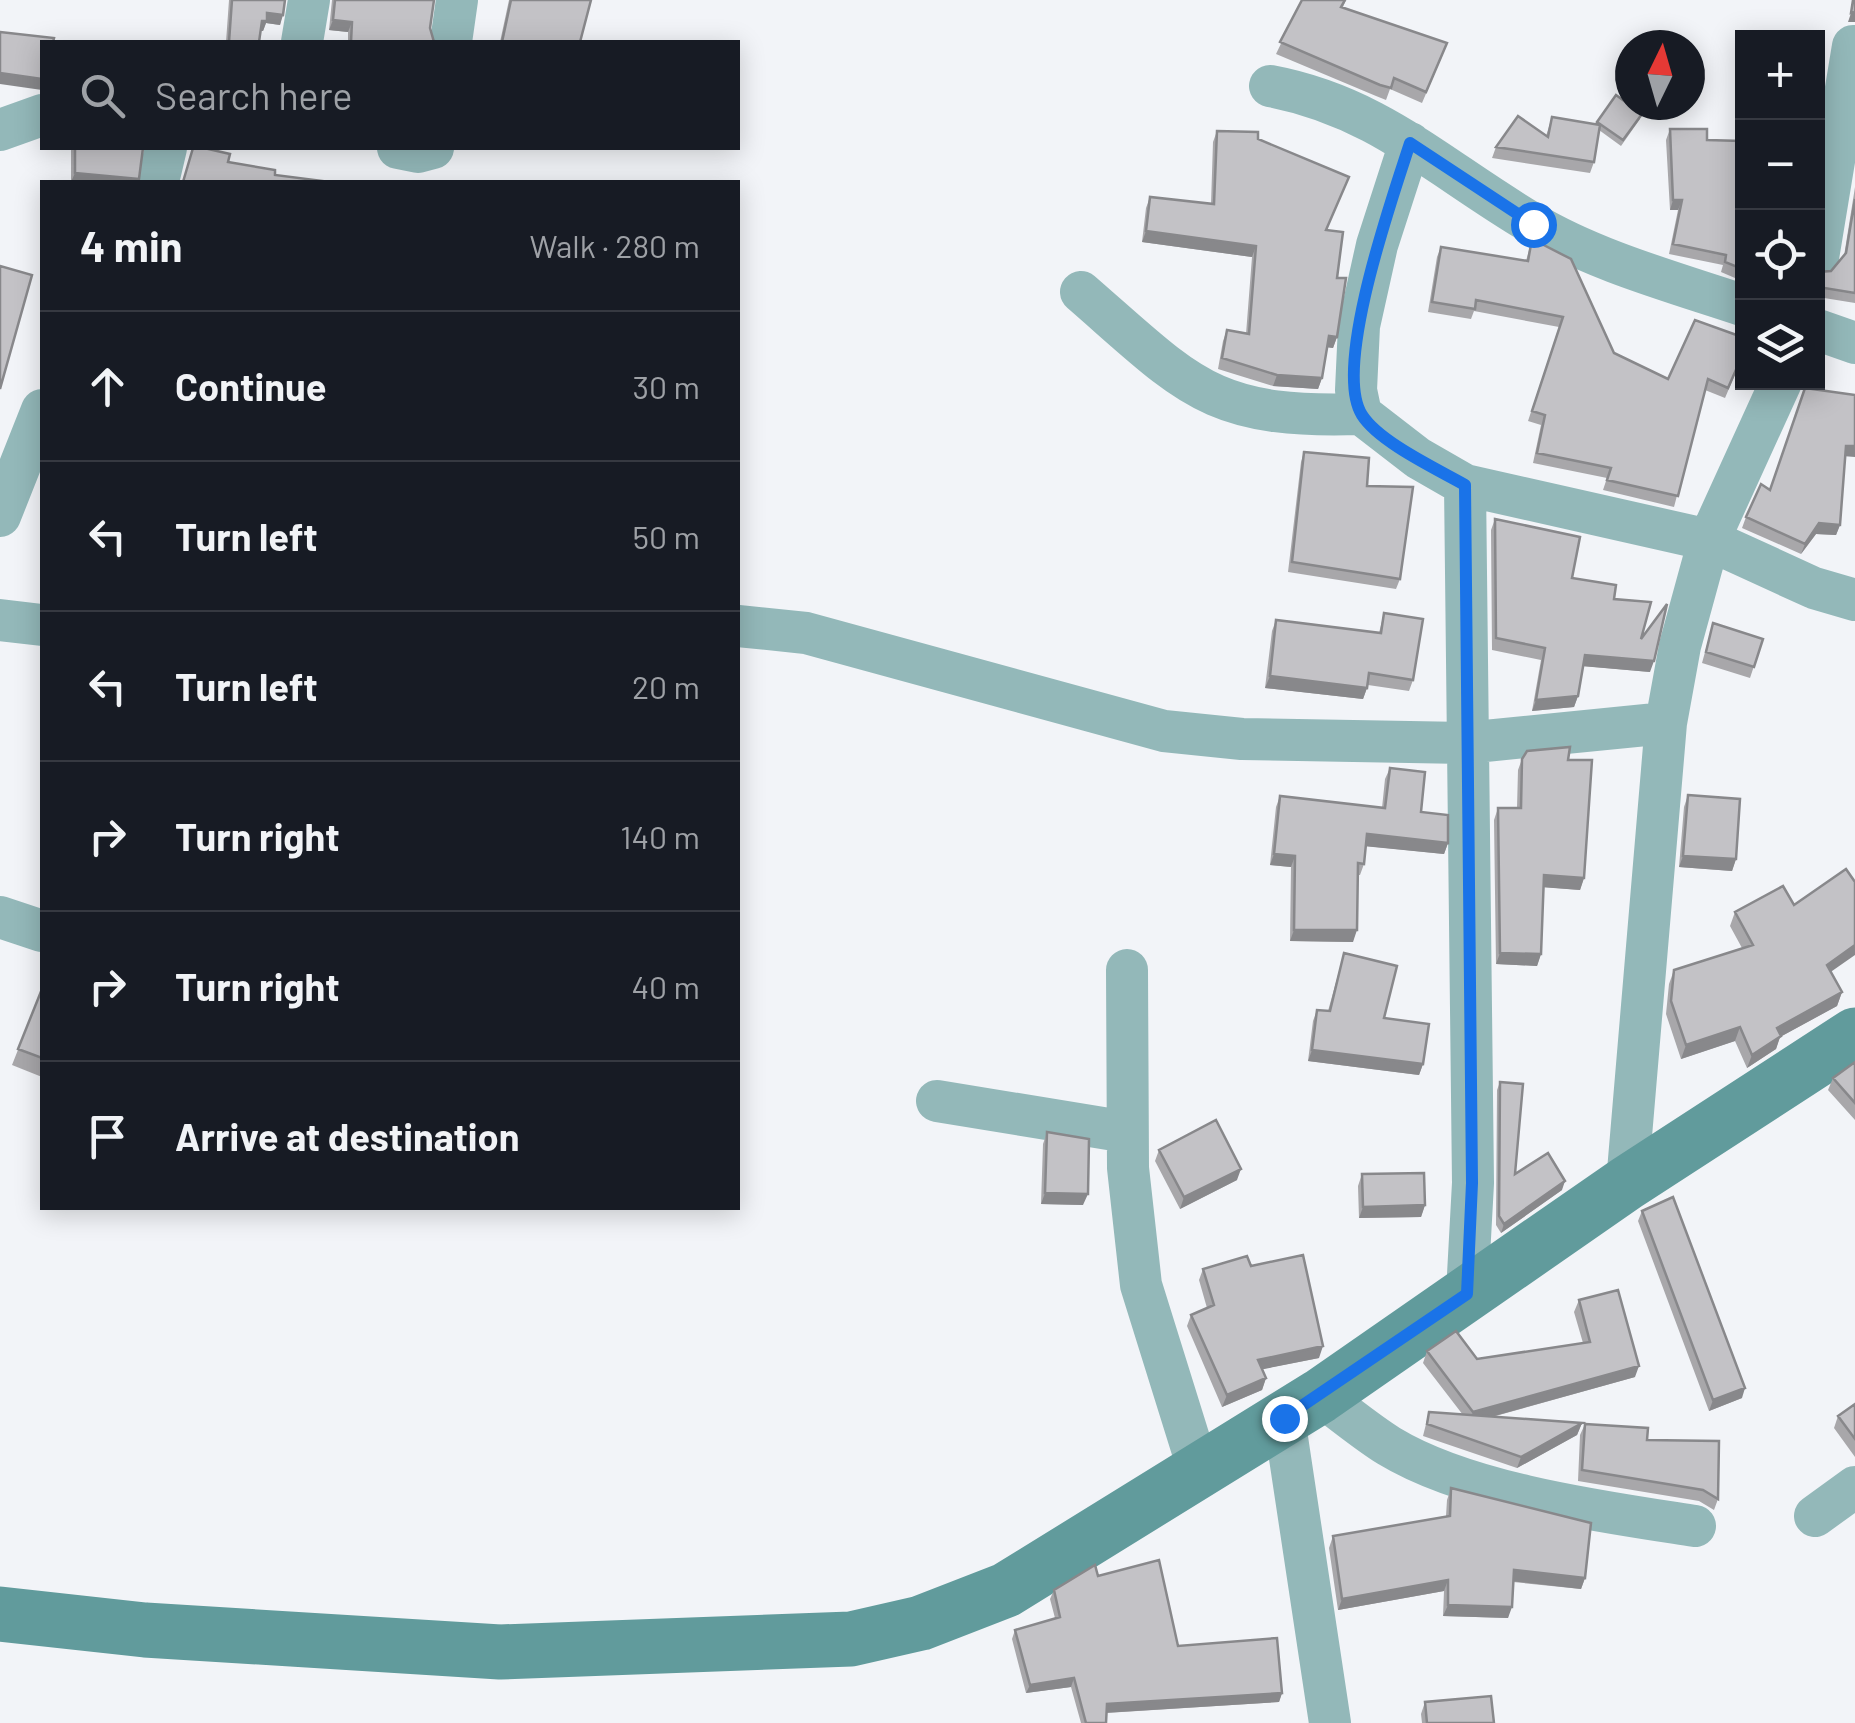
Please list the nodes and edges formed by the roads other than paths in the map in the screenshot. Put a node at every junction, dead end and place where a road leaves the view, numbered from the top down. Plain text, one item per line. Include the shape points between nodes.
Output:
1 (309, 0) edge
2 (457, 0) edge
3 (302, 40) edge
4 (452, 40) edge
5 (1853, 46) edge
6 (1270, 86) dead end
7 (40, 116) edge
8 (0, 130) edge
9 (1410, 143) junction
10 (166, 150) edge
11 (158, 180) edge
12 (1825, 216) edge
13 (1081, 292) dead end
14 (1735, 302) edge
15 (1825, 332) edge
16 (1855, 343) edge
17 (1776, 390) edge
18 (1362, 414) junction
19 (40, 424) edge
20 (1465, 485) junction
21 (0, 516) edge
22 (1709, 540) junction
23 (1855, 600) edge
24 (0, 620) edge
25 (40, 625) edge
26 (740, 626) edge
27 (1666, 723) junction
28 (1465, 743) junction
29 (0, 917) edge
30 (40, 930) edge
31 (1127, 970) dead end
32 (1855, 1036) edge
33 (937, 1101) dead end
34 (1127, 1132) junction
35 (1627, 1184) junction
36 (1467, 1294) junction
37 (1302, 1407) junction
38 (1199, 1471) junction
39 (1855, 1488) edge
40 (1815, 1516) dead end
41 (1695, 1526) dead end
42 (0, 1614) edge
43 (1330, 1723) edge

1 - 3 street
2 - 4 street
5 - 12 street
6 - 9 street via 1362,113
7 - 8 street
9 - 14 street via 1533,224
9 - 18 street via 1359,326 1356,390
10 - 11 street
13 - 18 street via 1170,370 1226,403 1294,416
15 - 16 street
17 - 22 street
18 - 20 street
19 - 21 street
20 - 22 street
20 - 28 street
22 - 23 street
22 - 27 street
24 - 25 street
26 - 28 street via 806,633 1164,731
27 - 28 street
27 - 35 street
28 - 36 street via 1472,1183
29 - 30 street
31 - 34 street
32 - 35 street
33 - 34 street
34 - 38 street via 1141,1285
35 - 36 street
36 - 37 street
37 - 38 street
37 - 41 street via 1452,1473 1526,1495
37 - 43 street
38 - 42 street via 1006,1590 851,1640 500,1652
39 - 40 street

